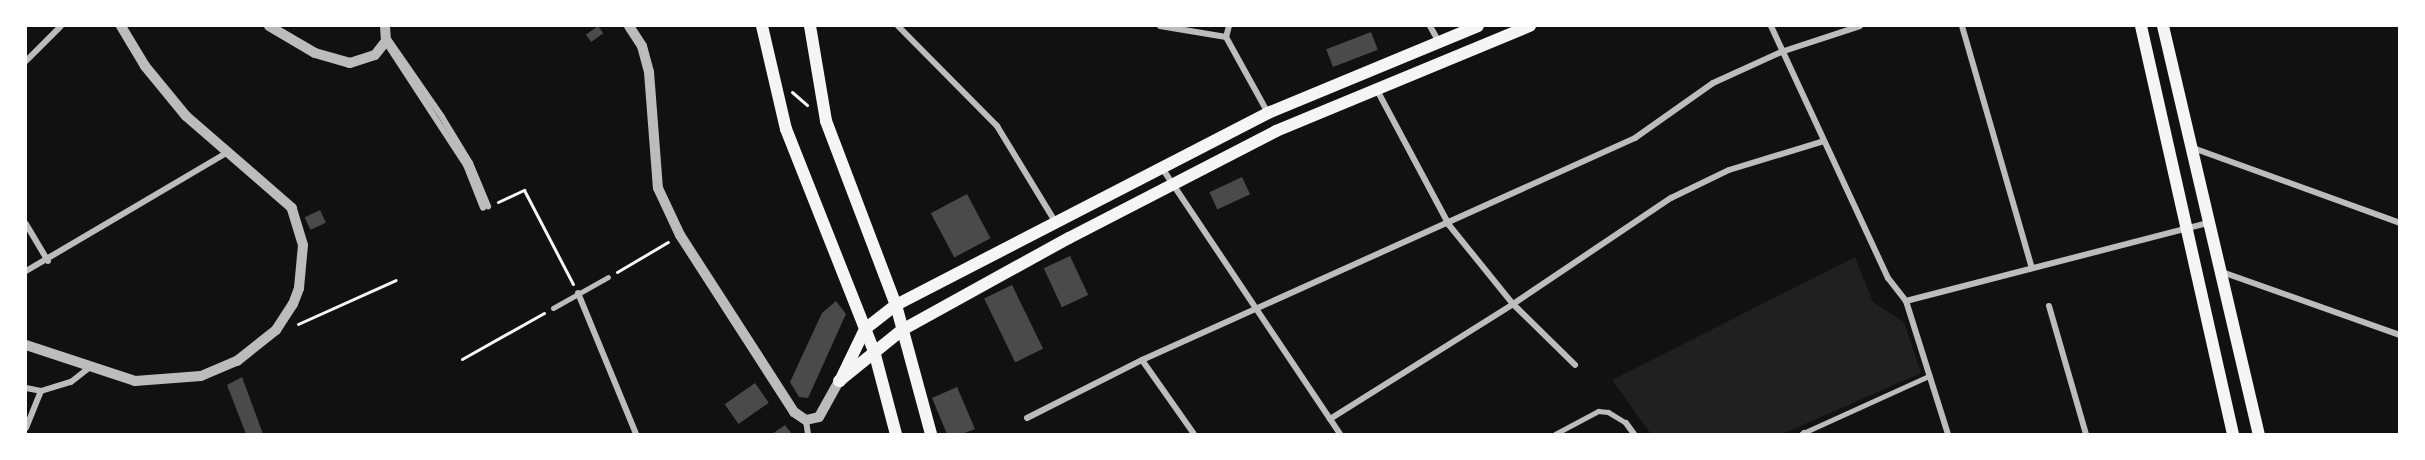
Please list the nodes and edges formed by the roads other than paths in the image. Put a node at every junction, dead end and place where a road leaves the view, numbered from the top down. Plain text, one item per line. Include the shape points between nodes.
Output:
1 (61, 26) edge
2 (121, 26) edge
3 (269, 26) edge
4 (629, 26) edge
5 (762, 26) edge
6 (810, 26) edge
7 (898, 26) edge
8 (1160, 26) edge
9 (1229, 26) edge
10 (1430, 26) edge
11 (1478, 26) edge
12 (1530, 26) edge
13 (1771, 26) edge
14 (1860, 26) edge
15 (1962, 26) edge
16 (2141, 26) edge
17 (2163, 26) edge
18 (385, 34) edge
19 (1226, 37) junction
20 (1439, 42) junction
21 (1781, 52) junction
22 (26, 61) edge
23 (1376, 89) junction
24 (1268, 113) junction
25 (1824, 141) junction
26 (2193, 148) junction
27 (226, 153) junction
28 (1161, 168) junction
29 (1174, 186) junction
30 (486, 207) road end
31 (1056, 223) junction
32 (2208, 223) junction
33 (2400, 223) edge
34 (26, 224) edge
35 (1449, 225) junction
36 (2186, 228) junction
37 (48, 261) junction
38 (2032, 268) junction
39 (26, 271) edge
40 (2220, 272) junction
41 (608, 277) road end
42 (578, 293) junction
43 (1906, 301) junction
44 (1513, 304) junction
45 (896, 305) junction
46 (2049, 306) dead end
47 (553, 308) road end
48 (1257, 310) junction
49 (865, 329) junction
50 (902, 330) junction
51 (2400, 335) edge
52 (26, 345) edge
53 (874, 351) junction
54 (1142, 360) junction
55 (1575, 365) dead end
56 (90, 367) junction
57 (1929, 376) junction
58 (839, 381) junction
59 (26, 388) edge
60 (40, 391) junction
61 (1027, 418) dead end
62 (1330, 419) junction
63 (806, 420) junction
64 (1626, 423) joint
65 (26, 428) edge
66 (1803, 434) edge
67 (636, 435) edge
68 (808, 435) edge
69 (896, 435) edge
70 (931, 435) edge
71 (1194, 435) edge
72 (1340, 435) edge
73 (1555, 435) edge
74 (1634, 435) edge
75 (1948, 435) edge
76 (2086, 435) edge
77 (2233, 435) edge
78 (2259, 435) edge

1 - 22 street
2 - 27 street via 164,92
3 - 18 street via 315,53 350,63 368,60
4 - 63 street via 642,46 649,72 658,188 680,235 794,412
5 - 49 main road via 772,75 802,173
6 - 45 main road via 826,121
7 - 31 street via 997,126
8 - 19 street
9 - 19 street
10 - 20 street
11 - 20 main road
12 - 23 main road
13 - 21 street
14 - 21 street
15 - 38 street
16 - 36 main road
17 - 26 main road
18 - 30 street via 470,163
19 - 24 street
20 - 24 main road
21 - 25 street
21 - 35 street via 1713,83 1635,138
23 - 29 main road via 1276,131
23 - 35 street
24 - 28 main road
25 - 43 street via 1888,278
25 - 44 street via 1701,181
26 - 32 main road
26 - 33 street
27 - 37 street
27 - 56 street via 283,197 301,231 299,288 294,304 276,330 237,361 201,376 144,382
28 - 29 street
28 - 31 main road
29 - 48 street
29 - 50 main road via 1069,238
31 - 45 main road
32 - 36 street
32 - 40 main road
34 - 37 street
35 - 44 street
35 - 48 street
36 - 38 street
36 - 77 main road
37 - 39 street
38 - 43 street
40 - 51 street
40 - 78 main road
41 - 42 street
42 - 47 street
42 - 67 street
43 - 57 street
44 - 55 street
44 - 62 street
45 - 49 main road
45 - 50 main road
46 - 76 street
48 - 54 street
48 - 62 street
49 - 53 main road
49 - 58 main road
50 - 53 main road
50 - 70 main road
52 - 56 street
53 - 58 main road
53 - 69 main road
54 - 61 street
54 - 71 street
56 - 60 street via 71,382
57 - 66 lane
57 - 75 street
58 - 63 street via 819,417
59 - 60 street
60 - 65 street
62 - 72 street
63 - 68 street
64 - 73 street via 1608,412 1598,411
64 - 74 street

